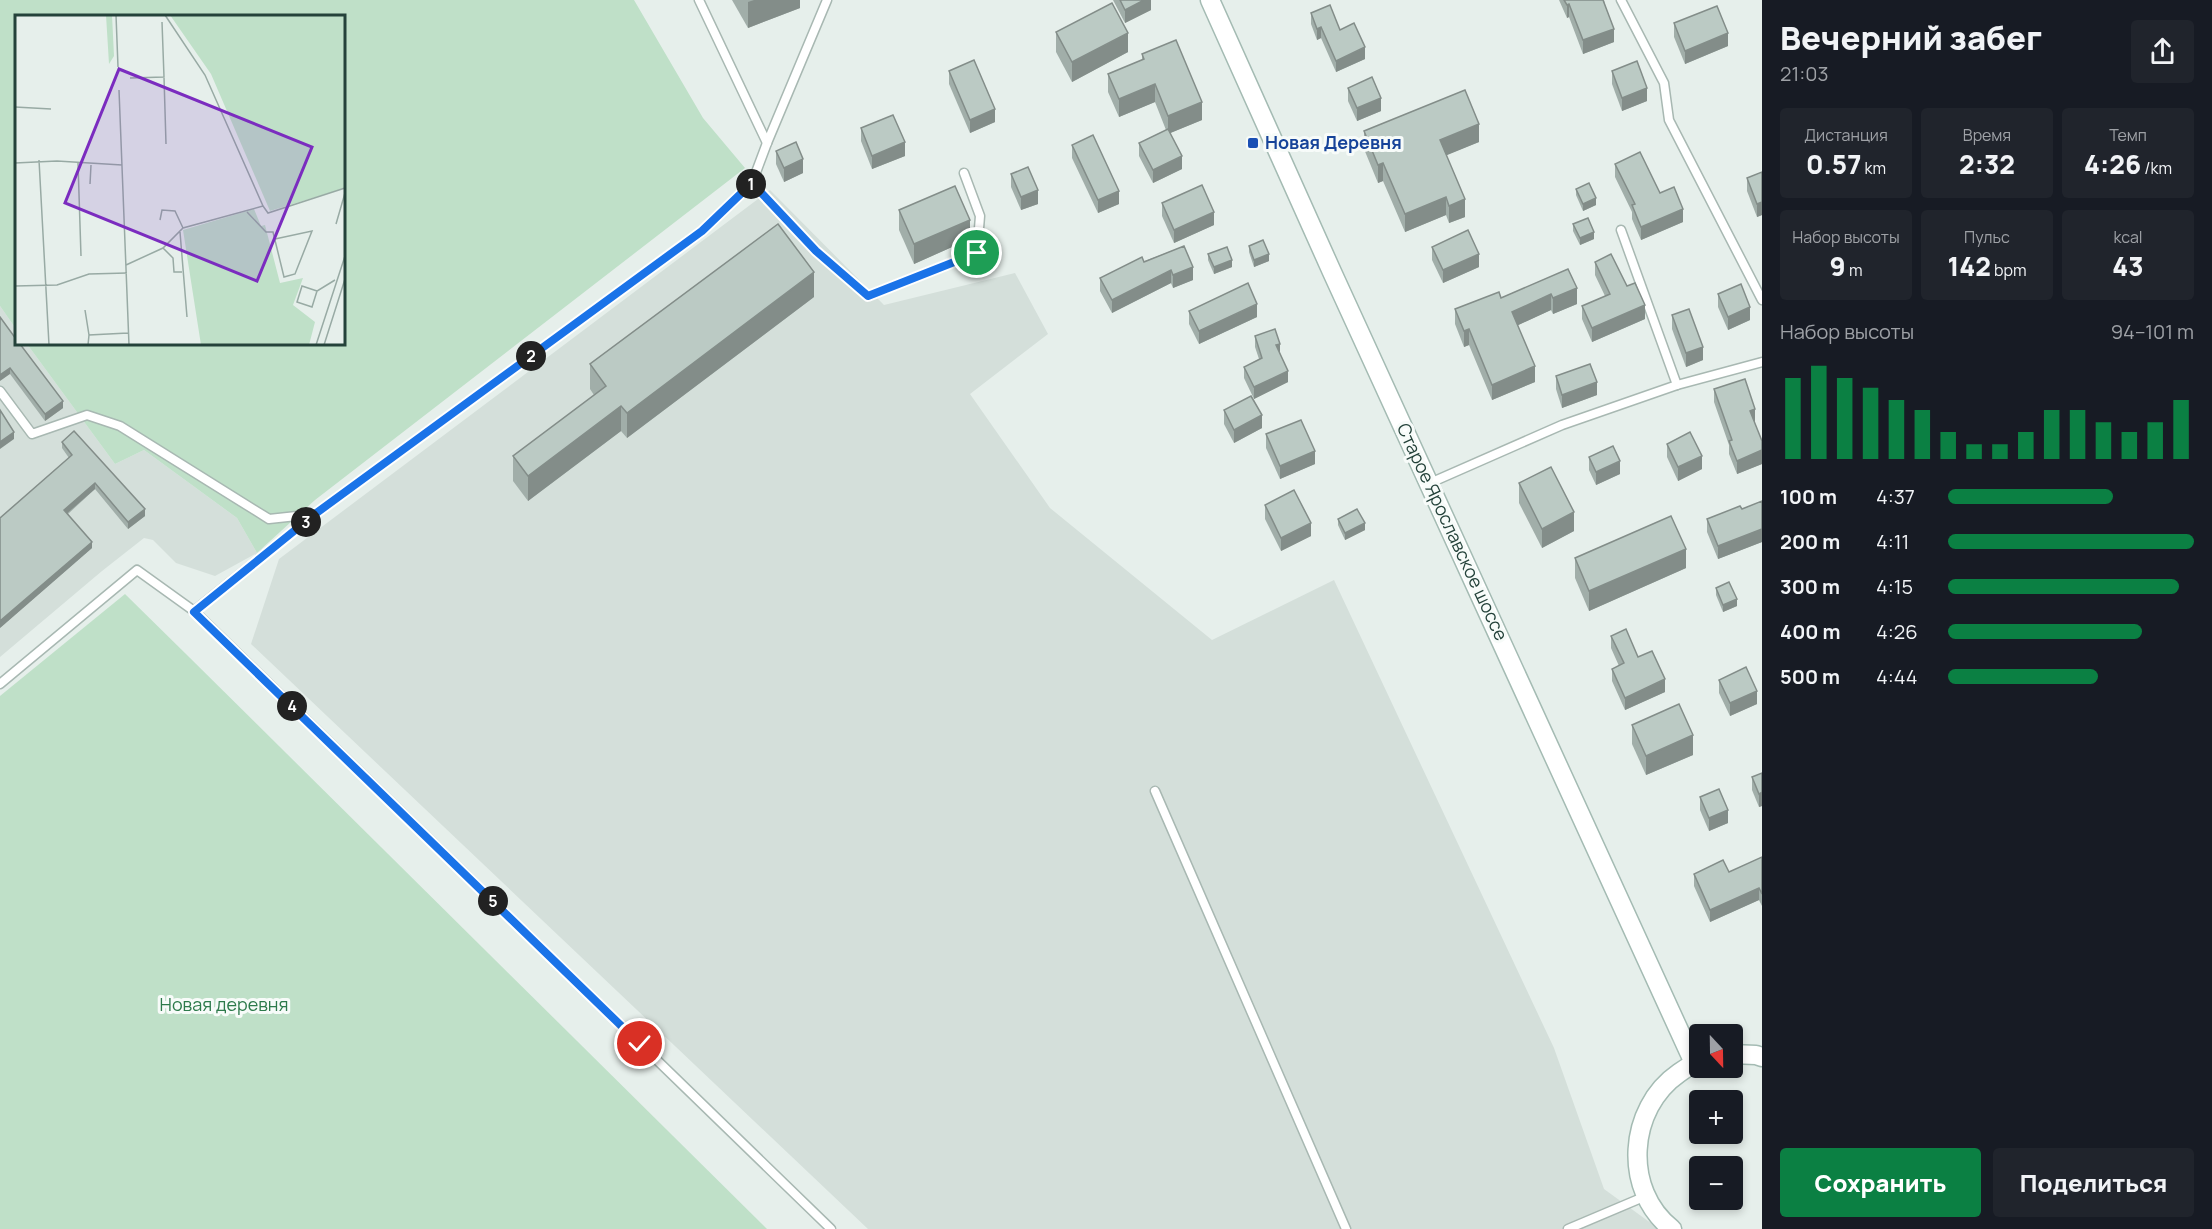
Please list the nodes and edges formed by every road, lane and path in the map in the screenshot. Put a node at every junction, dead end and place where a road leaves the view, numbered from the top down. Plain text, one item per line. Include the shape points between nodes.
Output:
1 (699, 0) edge
2 (827, 0) edge
3 (1210, 0) edge
4 (1622, 0) edge
5 (767, 143) junction
6 (964, 172) dead end
7 (752, 183) junction
8 (1621, 230) dead end
9 (1762, 300) edge
10 (1762, 362) edge
11 (1677, 385) junction
12 (0, 390) edge
13 (1430, 483) junction
14 (315, 514) junction
15 (194, 612) junction
16 (0, 684) edge
17 (1155, 791) dead end
18 (1689, 1045) edge
19 (1743, 1054) edge
20 (1762, 1057) edge
21 (1689, 1067) edge
22 (1646, 1196) junction
23 (831, 1229) edge
24 (1346, 1229) edge
25 (1568, 1229) edge
26 (1672, 1229) edge

1 - 5 lane
2 - 5 lane
3 - 13 main road, Старое Ярославское шоссе
4 - 9 lane via 1664,83 1669,120
5 - 7 lane
6 - 7 lane via 980,216 977,253 868,296 816,251
7 - 14 lane via 702,231
8 - 11 lane
10 - 11 lane
11 - 13 lane via 1562,425
12 - 14 lane via 32,434 87,415 120,426 269,519
13 - 18 main road, Старое Ярославское шоссе
14 - 15 lane
15 - 16 lane via 137,570
15 - 23 lane
17 - 24 lane
19 - 20 main road
21 - 22 main road, Старое Ярославское шоссе via 1668,1080 1649,1105 1638,1135 1637,1166
22 - 25 lane
22 - 26 main road, Старое Ярославское шоссе

